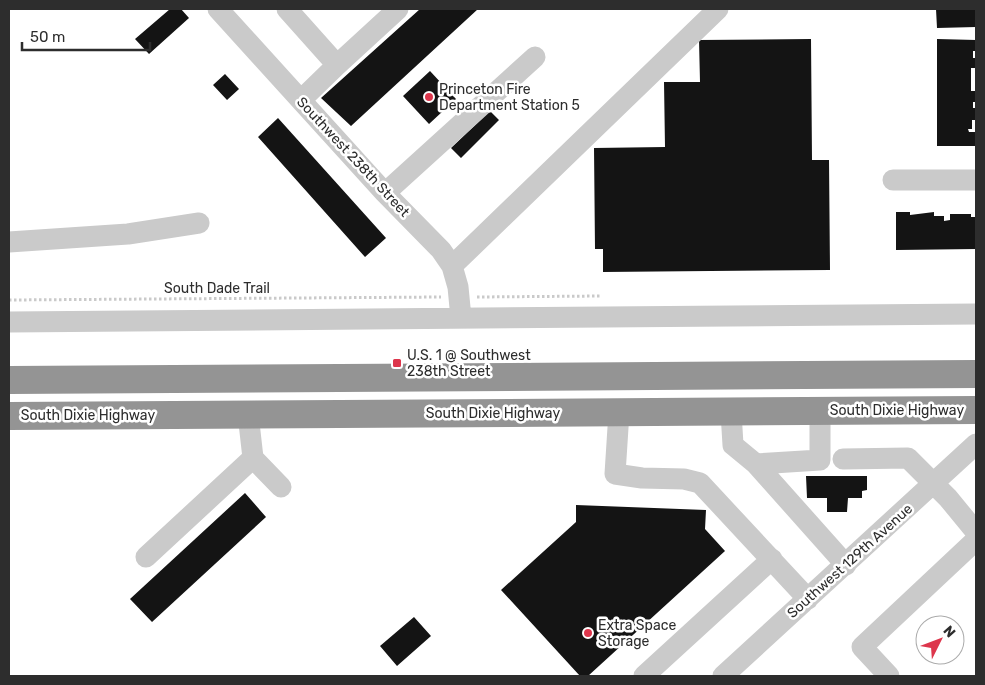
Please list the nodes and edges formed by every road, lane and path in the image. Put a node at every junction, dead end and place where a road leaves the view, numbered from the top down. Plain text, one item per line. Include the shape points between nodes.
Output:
1 (218, 9) edge
2 (287, 9) edge
3 (398, 9) edge
4 (718, 9) edge
5 (535, 57) dead end
6 (337, 65) junction
7 (301, 100) junction
8 (893, 180) dead end
9 (976, 180) edge
10 (385, 193) junction
11 (198, 223) dead end
12 (9, 242) edge
13 (452, 266) junction
14 (425, 298) dead end
15 (9, 300) edge
16 (976, 314) edge
17 (461, 318) junction
18 (9, 322) edge
19 (976, 374) edge
20 (9, 380) edge
21 (820, 410) junction
22 (976, 410) edge
23 (618, 412) junction
24 (731, 412) junction
25 (248, 414) junction
26 (9, 416) edge
27 (976, 444) edge
28 (254, 458) junction
29 (843, 459) dead end
30 (756, 464) junction
31 (933, 486) junction
32 (281, 487) dead end
33 (976, 532) edge
34 (976, 540) edge
35 (146, 557) dead end
36 (772, 560) junction
37 (846, 565) junction
38 (808, 599) junction
39 (644, 676) edge
40 (723, 676) edge
41 (888, 676) edge

1 - 7 street, Southwest 238th Street
2 - 6 street
3 - 6 street
4 - 13 street
5 - 10 street
6 - 7 street
7 - 10 street, Southwest 238th Street
8 - 9 street
10 - 13 street, Southwest 238th Street via 441,250
11 - 12 street via 128,234
13 - 17 street, Southwest 238th Street
14 - 15 path, South Dade Trail
16 - 17 street
17 - 18 street
19 - 20 highway
21 - 22 highway, South Dixie Highway
21 - 24 highway, South Dixie Highway
21 - 30 street via 820,460
23 - 24 highway, South Dixie Highway
23 - 25 highway, South Dixie Highway
23 - 36 street via 615,474 700,483
24 - 30 street via 733,445
25 - 26 highway, South Dixie Highway
25 - 28 street
27 - 31 street, Southwest 129th Avenue
28 - 32 street
28 - 35 street
29 - 31 street via 908,458
30 - 37 street
31 - 33 street via 948,498
31 - 37 street, Southwest 129th Avenue
34 - 41 street via 862,647
36 - 38 street
36 - 39 street
37 - 38 street, Southwest 129th Avenue
38 - 40 street, Southwest 129th Avenue

